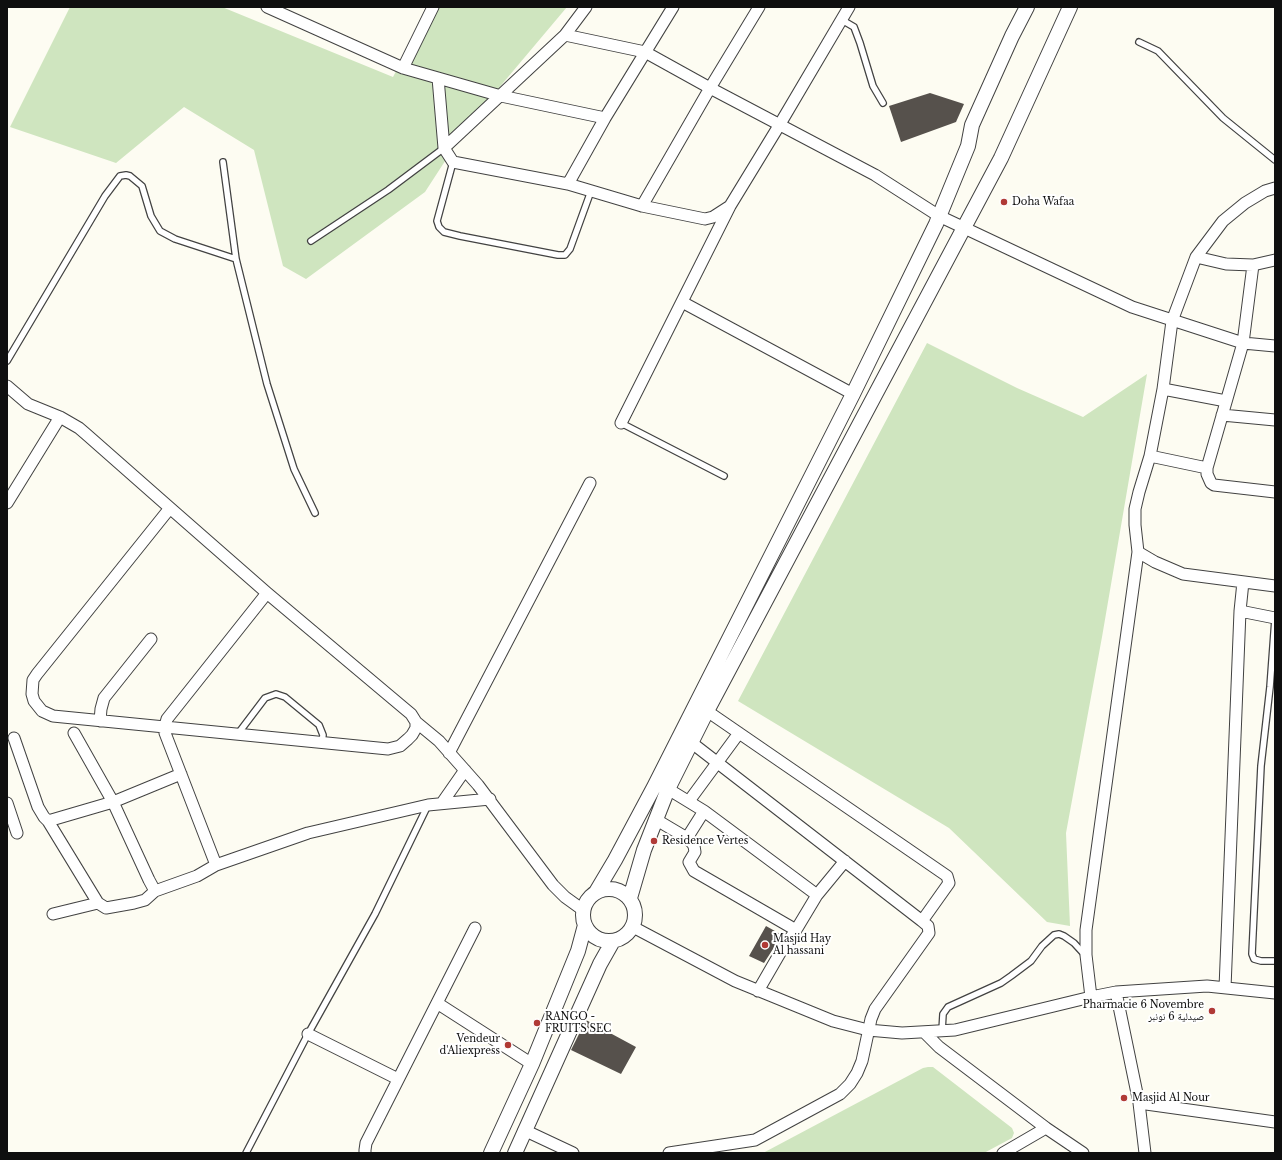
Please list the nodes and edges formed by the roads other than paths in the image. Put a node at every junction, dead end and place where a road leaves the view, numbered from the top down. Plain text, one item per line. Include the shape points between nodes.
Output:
1 (267, 7) edge
2 (433, 7) edge
3 (586, 7) edge
4 (673, 7) edge
5 (759, 7) edge
6 (849, 7) edge
7 (1027, 7) edge
8 (1070, 7) edge
9 (842, 20) junction
10 (565, 35) junction
11 (1139, 42) dead end
12 (645, 52) junction
13 (403, 68) junction
14 (438, 78) junction
15 (710, 88) junction
16 (501, 96) junction
17 (883, 103) dead end
18 (605, 118) junction
19 (780, 124) junction
20 (444, 148) junction
21 (1275, 160) edge
22 (223, 162) dead end
23 (453, 162) junction
24 (568, 184) junction
25 (1275, 188) edge
26 (591, 191) junction
27 (642, 206) junction
28 (730, 206) junction
29 (939, 216) junction
30 (963, 228) junction
31 (310, 241) dead end
32 (1196, 257) junction
33 (236, 259) junction
34 (1275, 260) edge
35 (1253, 265) junction
36 (682, 302) junction
37 (1172, 321) junction
38 (1243, 343) junction
39 (1275, 346) edge
40 (7, 361) edge
41 (7, 386) edge
42 (1163, 389) junction
43 (853, 394) junction
44 (1226, 401) junction
45 (1222, 415) junction
46 (60, 417) junction
47 (1275, 420) edge
48 (621, 423) joint
49 (1150, 456) junction
50 (1207, 468) junction
51 (724, 476) dead end
52 (590, 484) dead end
53 (1275, 492) edge
54 (7, 502) edge
55 (170, 508) junction
56 (315, 513) dead end
57 (1138, 552) junction
58 (1243, 582) junction
59 (1275, 586) edge
60 (267, 593) junction
61 (1240, 611) junction
62 (1275, 618) edge
63 (151, 639) dead end
64 (707, 711) junction
65 (100, 721) junction
66 (416, 722) junction
67 (165, 726) junction
68 (739, 733) junction
69 (74, 734) dead end
70 (237, 734) junction
71 (14, 738) dead end
72 (322, 743) junction
73 (692, 743) junction
74 (450, 753) junction
75 (716, 762) junction
76 (465, 770) junction
77 (181, 774) junction
78 (668, 788) junction
79 (490, 799) junction
80 (689, 801) junction
81 (113, 802) junction
82 (7, 803) edge
83 (442, 803) junction
84 (428, 805) junction
85 (704, 811) junction
86 (655, 819) junction
87 (48, 821) junction
88 (17, 833) dead end
89 (688, 838) junction
90 (845, 861) junction
91 (216, 865) junction
92 (155, 891) junction
93 (596, 892) junction
94 (817, 895) junction
95 (630, 898) junction
96 (98, 902) junction
97 (583, 910) junction
98 (53, 914) dead end
99 (922, 921) junction
100 (585, 925) junction
101 (475, 928) dead end
102 (632, 928) junction
103 (796, 930) junction
104 (613, 941) junction
105 (1086, 955) junction
106 (1275, 961) edge
107 (1225, 988) junction
108 (758, 991) junction
109 (1116, 992) junction
110 (1275, 993) edge
111 (1091, 997) junction
112 (437, 1003) junction
113 (868, 1030) junction
114 (924, 1032) junction
115 (942, 1032) junction
116 (308, 1034) junction
117 (532, 1064) junction
118 (398, 1079) junction
119 (1139, 1103) junction
120 (1275, 1122) edge
121 (1046, 1128) junction
122 (524, 1130) junction
123 (755, 1140) junction
124 (246, 1153) edge
125 (365, 1153) edge
126 (491, 1153) edge
127 (514, 1153) edge
128 (573, 1153) edge
129 (669, 1153) edge
130 (730, 1153) edge
131 (1003, 1153) edge
132 (1083, 1153) edge
133 (1145, 1153) edge

1 - 13 street
2 - 13 street
3 - 10 street
4 - 12 street
5 - 15 street
6 - 9 street
7 - 29 street via 972,125 968,146
8 - 30 street via 1001,158
9 - 17 lane via 854,27 873,86
9 - 19 street
10 - 12 street
10 - 16 street
11 - 21 lane via 1158,51 1223,118
12 - 15 street
12 - 18 street
13 - 14 street
14 - 16 street
14 - 20 street
15 - 19 street
15 - 27 street
16 - 18 street
16 - 20 street
18 - 24 street
19 - 28 street
19 - 29 street via 874,174
20 - 23 street
20 - 31 lane via 388,190
22 - 33 lane
23 - 24 street
23 - 26 lane via 437,221 444,232 460,236 565,255 570,249
24 - 26 street
25 - 32 street via 1245,203 1223,221
26 - 27 street
27 - 28 street via 705,218 713,217
28 - 36 street
29 - 30 street
29 - 43 street
30 - 37 street via 1132,307
30 - 64 street
32 - 35 street via 1226,264
32 - 37 street
33 - 40 lane via 175,240 160,231 151,216 142,186 130,176 120,176 104,196
33 - 56 lane via 267,384 294,469
34 - 35 street
35 - 38 street
36 - 43 street
36 - 48 street
37 - 38 street
37 - 42 street
38 - 39 street
38 - 44 street
41 - 46 street via 28,404
42 - 44 street
42 - 49 street
43 - 93 street via 654,787
44 - 45 street
45 - 47 street
45 - 50 street
46 - 54 street
46 - 55 street via 82,431
48 - 51 lane
49 - 50 street
49 - 57 street via 1135,509
50 - 53 street via 1209,480 1214,485
52 - 74 street
55 - 60 street
55 - 65 street via 33,680 34,701 47,714
57 - 58 street via 1183,574
57 - 105 street via 1086,930
58 - 59 street
58 - 61 street
60 - 66 street via 408,711
60 - 67 street via 167,720
61 - 62 street
61 - 107 street
62 - 106 lane via 1261,766 1252,954 1254,959
63 - 65 street via 104,698
64 - 68 street
64 - 73 street
65 - 67 street
66 - 72 street via 412,735 394,748
66 - 74 street
67 - 70 street
67 - 77 street via 165,733
68 - 75 street
68 - 99 street via 947,876 949,883
69 - 81 street
70 - 72 street
70 - 72 lane via 265,698 276,694 285,698 319,725 323,735
71 - 87 street via 38,807
73 - 75 street
73 - 78 street
74 - 76 street
75 - 80 street
75 - 90 street
76 - 79 street
76 - 83 street
77 - 81 street
77 - 91 street
78 - 80 street
78 - 86 street
79 - 83 street
79 - 97 street via 553,885
80 - 85 street
81 - 87 street
81 - 92 street
82 - 88 street
83 - 84 street
84 - 91 street via 308,833
84 - 116 lane via 375,914
85 - 89 street
85 - 94 street
86 - 89 street
86 - 95 street
87 - 96 street
89 - 103 street via 694,846 695,852 689,862 694,871
90 - 94 street
90 - 99 street
91 - 92 street via 197,876
92 - 96 street via 145,900 134,904 106,908
93 - 95 street via 610,888 625,893
93 - 97 street
94 - 103 street
95 - 102 street via 636,912
96 - 98 street
97 - 100 street
99 - 113 street via 928,926 928,933 875,1009
100 - 104 street via 593,936
100 - 117 street via 578,951
101 - 112 street
102 - 104 street via 624,936
102 - 108 street
103 - 108 street
104 - 122 street
105 - 111 street
105 - 115 lane via 1064,936 1054,935 1031,961 1011,976 948,1007 942,1018
107 - 109 street via 1207,986
107 - 110 street
108 - 113 street via 833,1022
109 - 111 street
109 - 119 street
111 - 115 street
112 - 117 street
112 - 118 street
113 - 114 street
113 - 123 street via 857,1073 840,1094
114 - 115 street
114 - 121 street
116 - 118 street
116 - 124 lane
117 - 126 street
118 - 125 street via 366,1143
119 - 120 street
119 - 133 street
121 - 131 street
121 - 132 street
122 - 127 street
122 - 128 street
123 - 129 street
123 - 130 street

